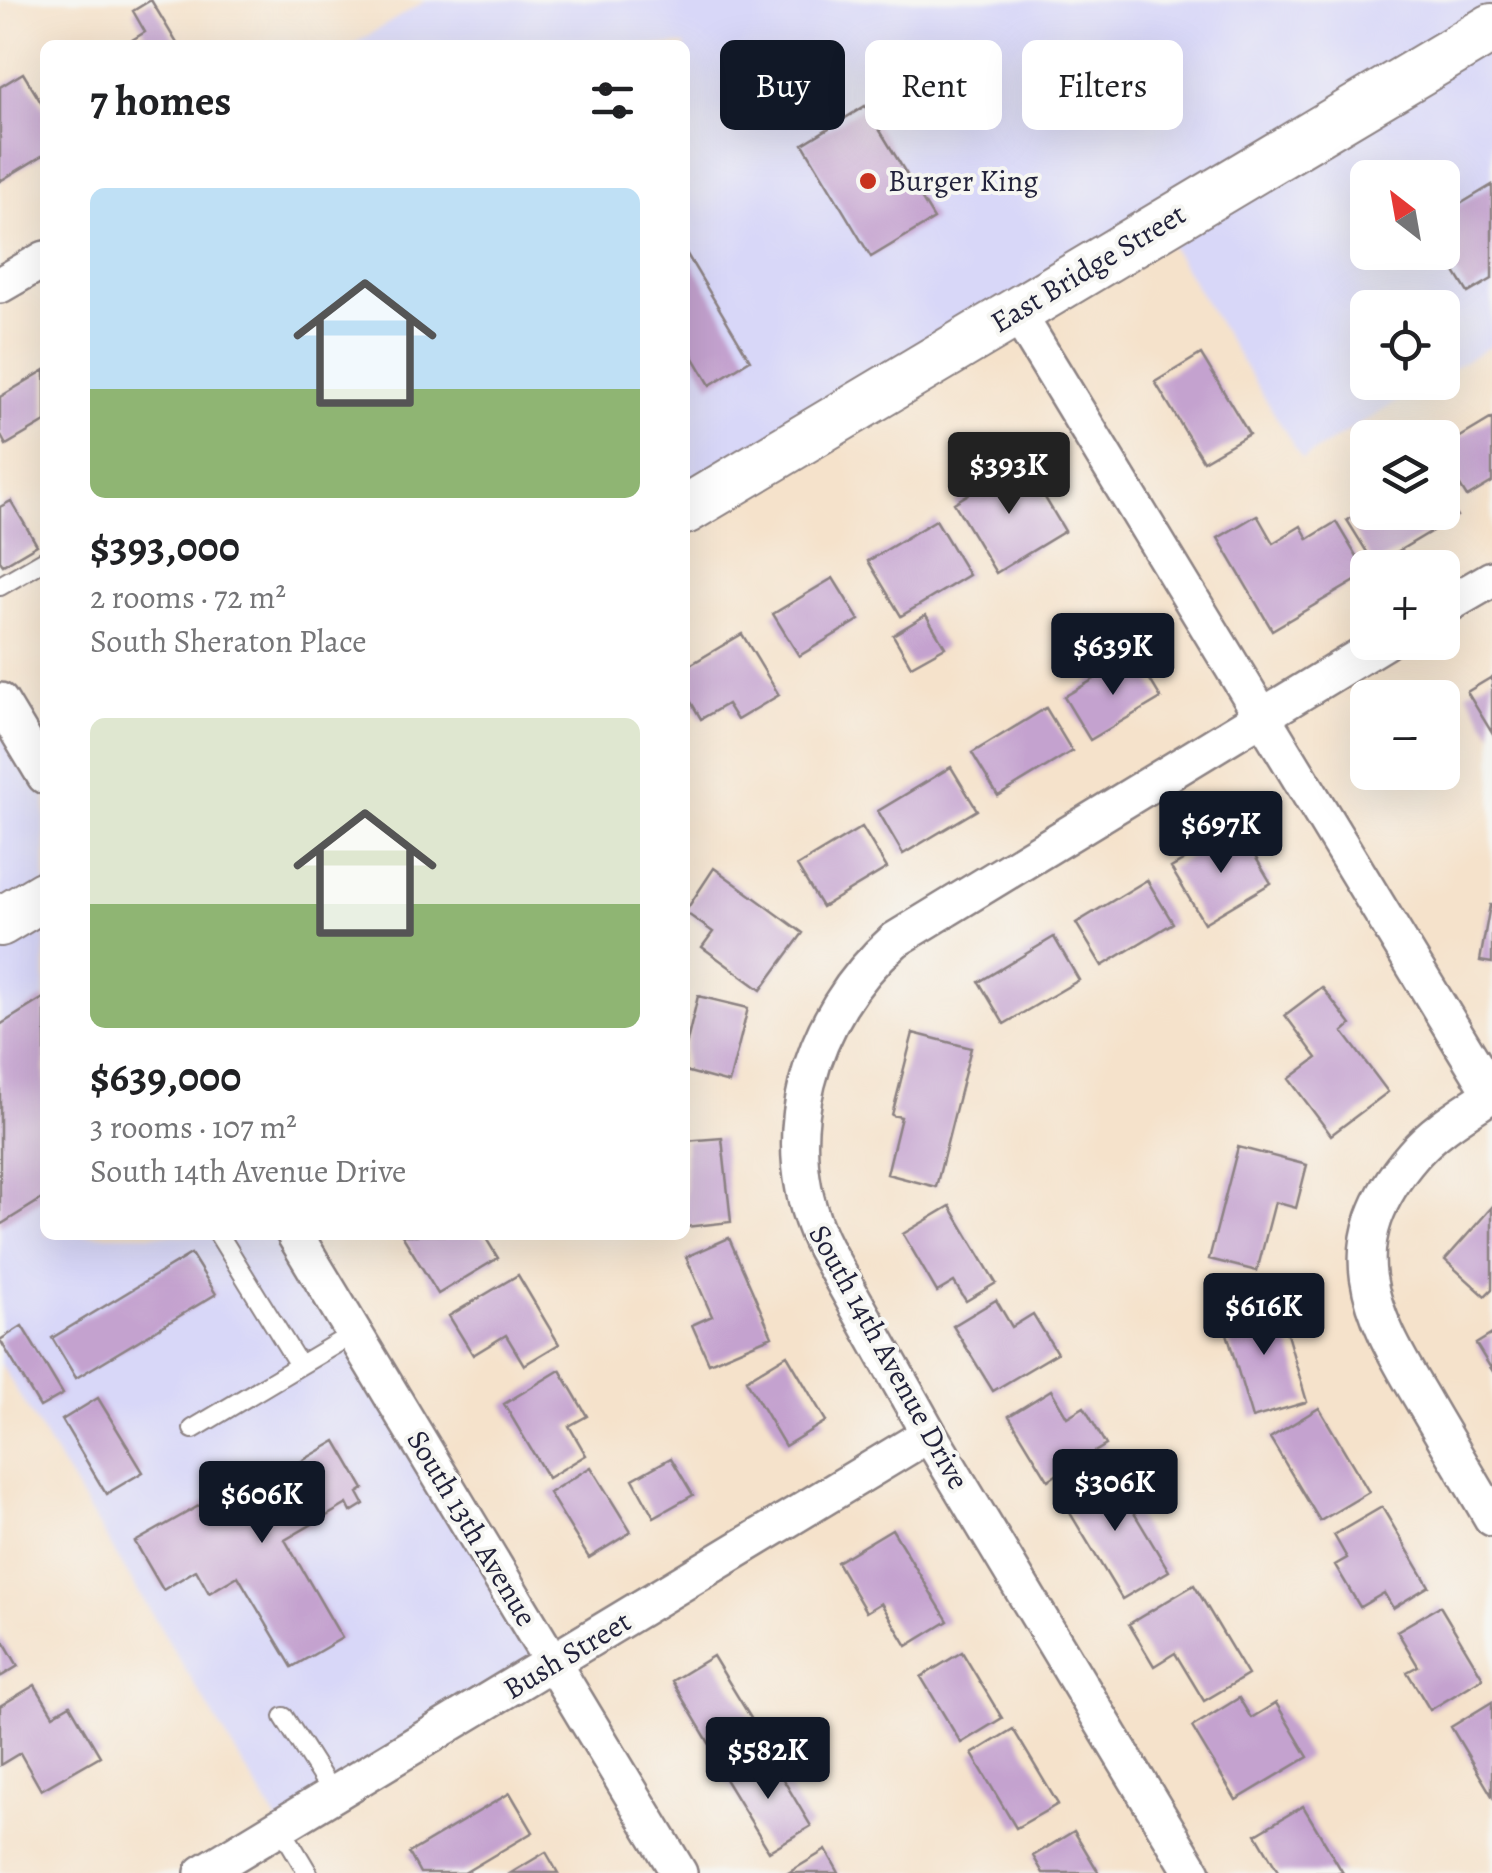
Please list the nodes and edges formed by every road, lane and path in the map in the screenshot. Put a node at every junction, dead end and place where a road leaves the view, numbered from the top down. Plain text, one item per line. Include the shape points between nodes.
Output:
1 (1492, 28) edge
2 (40, 262) edge
3 (0, 286) edge
4 (1016, 311) junction
5 (690, 507) edge
6 (40, 563) edge
7 (1492, 578) edge
8 (0, 586) edge
9 (1460, 597) edge
10 (1354, 660) edge
11 (0, 701) edge
12 (1263, 714) junction
13 (40, 768) edge
14 (40, 898) edge
15 (0, 922) edge
16 (1492, 1094) edge
17 (222, 1240) edge
18 (298, 1240) edge
19 (354, 1333) junction
20 (300, 1366) junction
21 (194, 1429) dead end
22 (929, 1434) junction
23 (1492, 1518) edge
24 (554, 1664) junction
25 (284, 1717) dead end
26 (333, 1794) junction
27 (280, 1826) junction
28 (203, 1873) edge
29 (308, 1873) edge
30 (679, 1873) edge
31 (1193, 1873) edge

1 - 4 main road, East Bridge Street
2 - 3 street
4 - 5 main road, East Bridge Street
4 - 12 street
6 - 8 lane
7 - 9 street
10 - 12 street, South 14th Avenue Drive
11 - 13 street
12 - 16 street
12 - 22 street, South 14th Avenue Drive via 894,940 833,1013 800,1117 802,1191 824,1249
14 - 15 main road
16 - 23 street via 1414,1153 1387,1190 1371,1228 1366,1265 1372,1304 1394,1351
17 - 20 lane
18 - 19 street, South 13th Avenue
19 - 20 lane
19 - 24 street, South 13th Avenue
20 - 21 lane
22 - 24 street, Bush Street
22 - 31 street, South 14th Avenue Drive
24 - 26 street, Bush Street
24 - 30 street, South 13th Avenue
25 - 26 lane
26 - 27 street, Bush Street
27 - 28 street, Bush Street
27 - 29 lane

